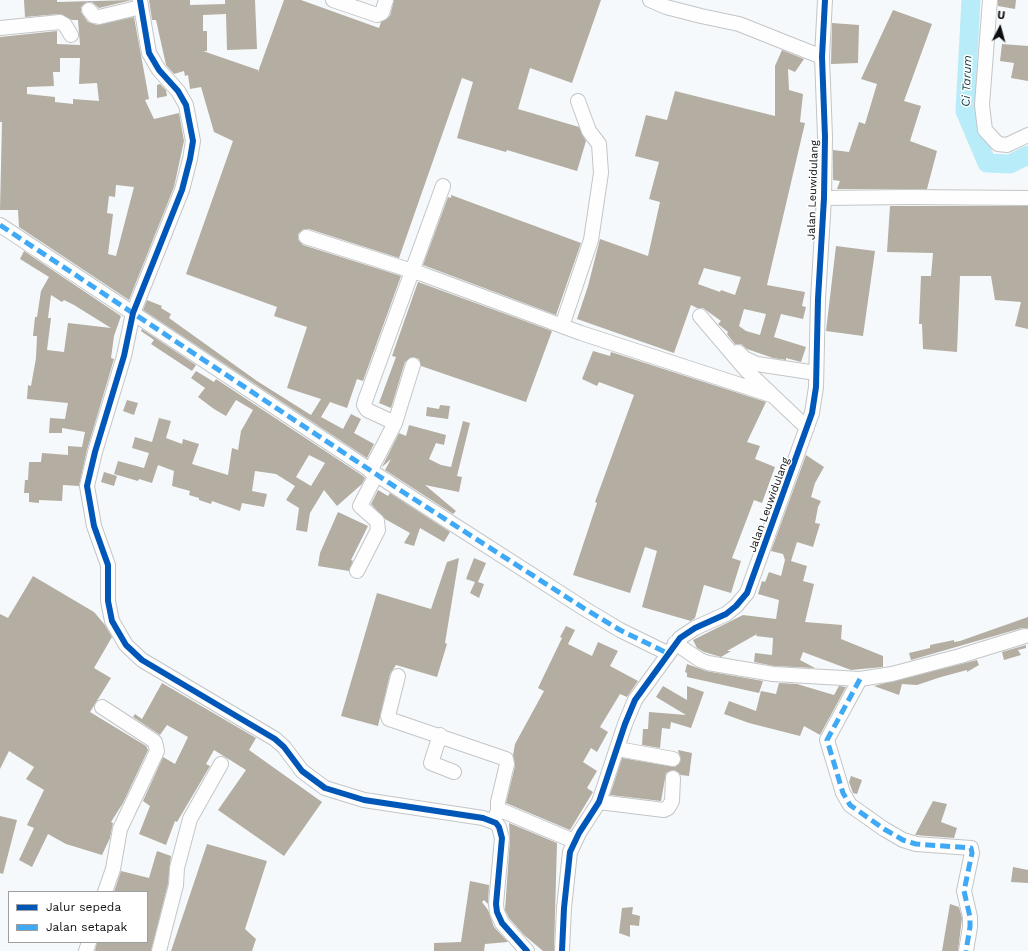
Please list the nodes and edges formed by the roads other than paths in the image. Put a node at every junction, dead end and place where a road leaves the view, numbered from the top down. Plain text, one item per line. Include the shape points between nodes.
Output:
1 (333, 0) edge
2 (386, 0) edge
3 (650, 0) edge
4 (990, 0) edge
5 (822, 1) edge
6 (141, 3) edge
7 (89, 10) dead end
8 (0, 28) edge
9 (71, 35) dead end
10 (822, 57) junction
11 (578, 100) dead end
12 (1028, 135) edge
13 (442, 186) dead end
14 (824, 198) junction
15 (1028, 198) edge
16 (0, 225) edge
17 (306, 237) dead end
18 (411, 271) junction
19 (700, 316) dead end
20 (140, 317) junction
21 (562, 326) junction
22 (737, 351) dead end
23 (413, 365) dead end
24 (816, 373) junction
25 (771, 395) junction
26 (395, 423) junction
27 (807, 428) junction
28 (373, 473) junction
29 (357, 571) dead end
30 (1025, 636) dead end
31 (671, 648) junction
32 (398, 676) dead end
33 (860, 679) junction
34 (102, 707) dead end
35 (440, 735) junction
36 (618, 748) junction
37 (673, 759) dead end
38 (221, 764) dead end
39 (454, 772) dead end
40 (673, 778) dead end
41 (599, 802) junction
42 (496, 815) junction
43 (574, 841) junction
44 (105, 891) edge
45 (159, 951) edge
46 (527, 951) edge
47 (562, 951) edge
48 (966, 951) edge

1 - 2 street via 377,15 382,13
3 - 10 street via 739,24
4 - 12 street via 982,105 985,130 998,144 1007,145
5 - 10 street, Jalan Leuwidulang
6 - 7 street via 99,17 94,16
6 - 20 street via 149,53 186,105 193,141 182,190
8 - 9 street via 60,22
10 - 14 street, Jalan Leuwidulang
11 - 21 street via 589,131 599,144 601,173 590,240
13 - 18 street
14 - 15 street
14 - 24 street, Jalan Leuwidulang
16 - 20 street
17 - 18 street
18 - 21 street
18 - 26 street via 364,405 368,410
19 - 25 street
20 - 28 street
20 - 42 street via 124,356 87,486 94,526 108,565 109,611 126,645 142,660 275,738 302,771 325,788 372,802 483,818
21 - 25 street
22 - 24 street via 747,361 757,364
23 - 26 street
24 - 27 street, Jalan Leuwidulang via 815,398
25 - 27 street
26 - 28 street
27 - 31 street, Jalan Leuwidulang via 747,593 726,614 695,628
28 - 29 street via 360,506 377,522 378,530
28 - 31 street via 585,610 620,630
30 - 33 street via 892,674
31 - 33 street via 708,663 773,674
31 - 36 street, Jalan Leuwidulang via 635,700
32 - 35 street via 389,719
33 - 48 street via 827,740 843,793 850,805 903,840 916,844 971,848 964,891 970,917
34 - 44 street via 155,742 157,751 120,829 113,869
35 - 39 street via 431,763
35 - 42 street via 506,760
36 - 37 street
36 - 41 street, Jalan Leuwidulang
38 - 45 street via 190,819
40 - 41 street via 672,801 664,810
41 - 43 street, Jalan Leuwidulang
42 - 43 street
42 - 46 street via 502,838 497,912 502,923
43 - 47 street, Jalan Leuwidulang via 568,860

